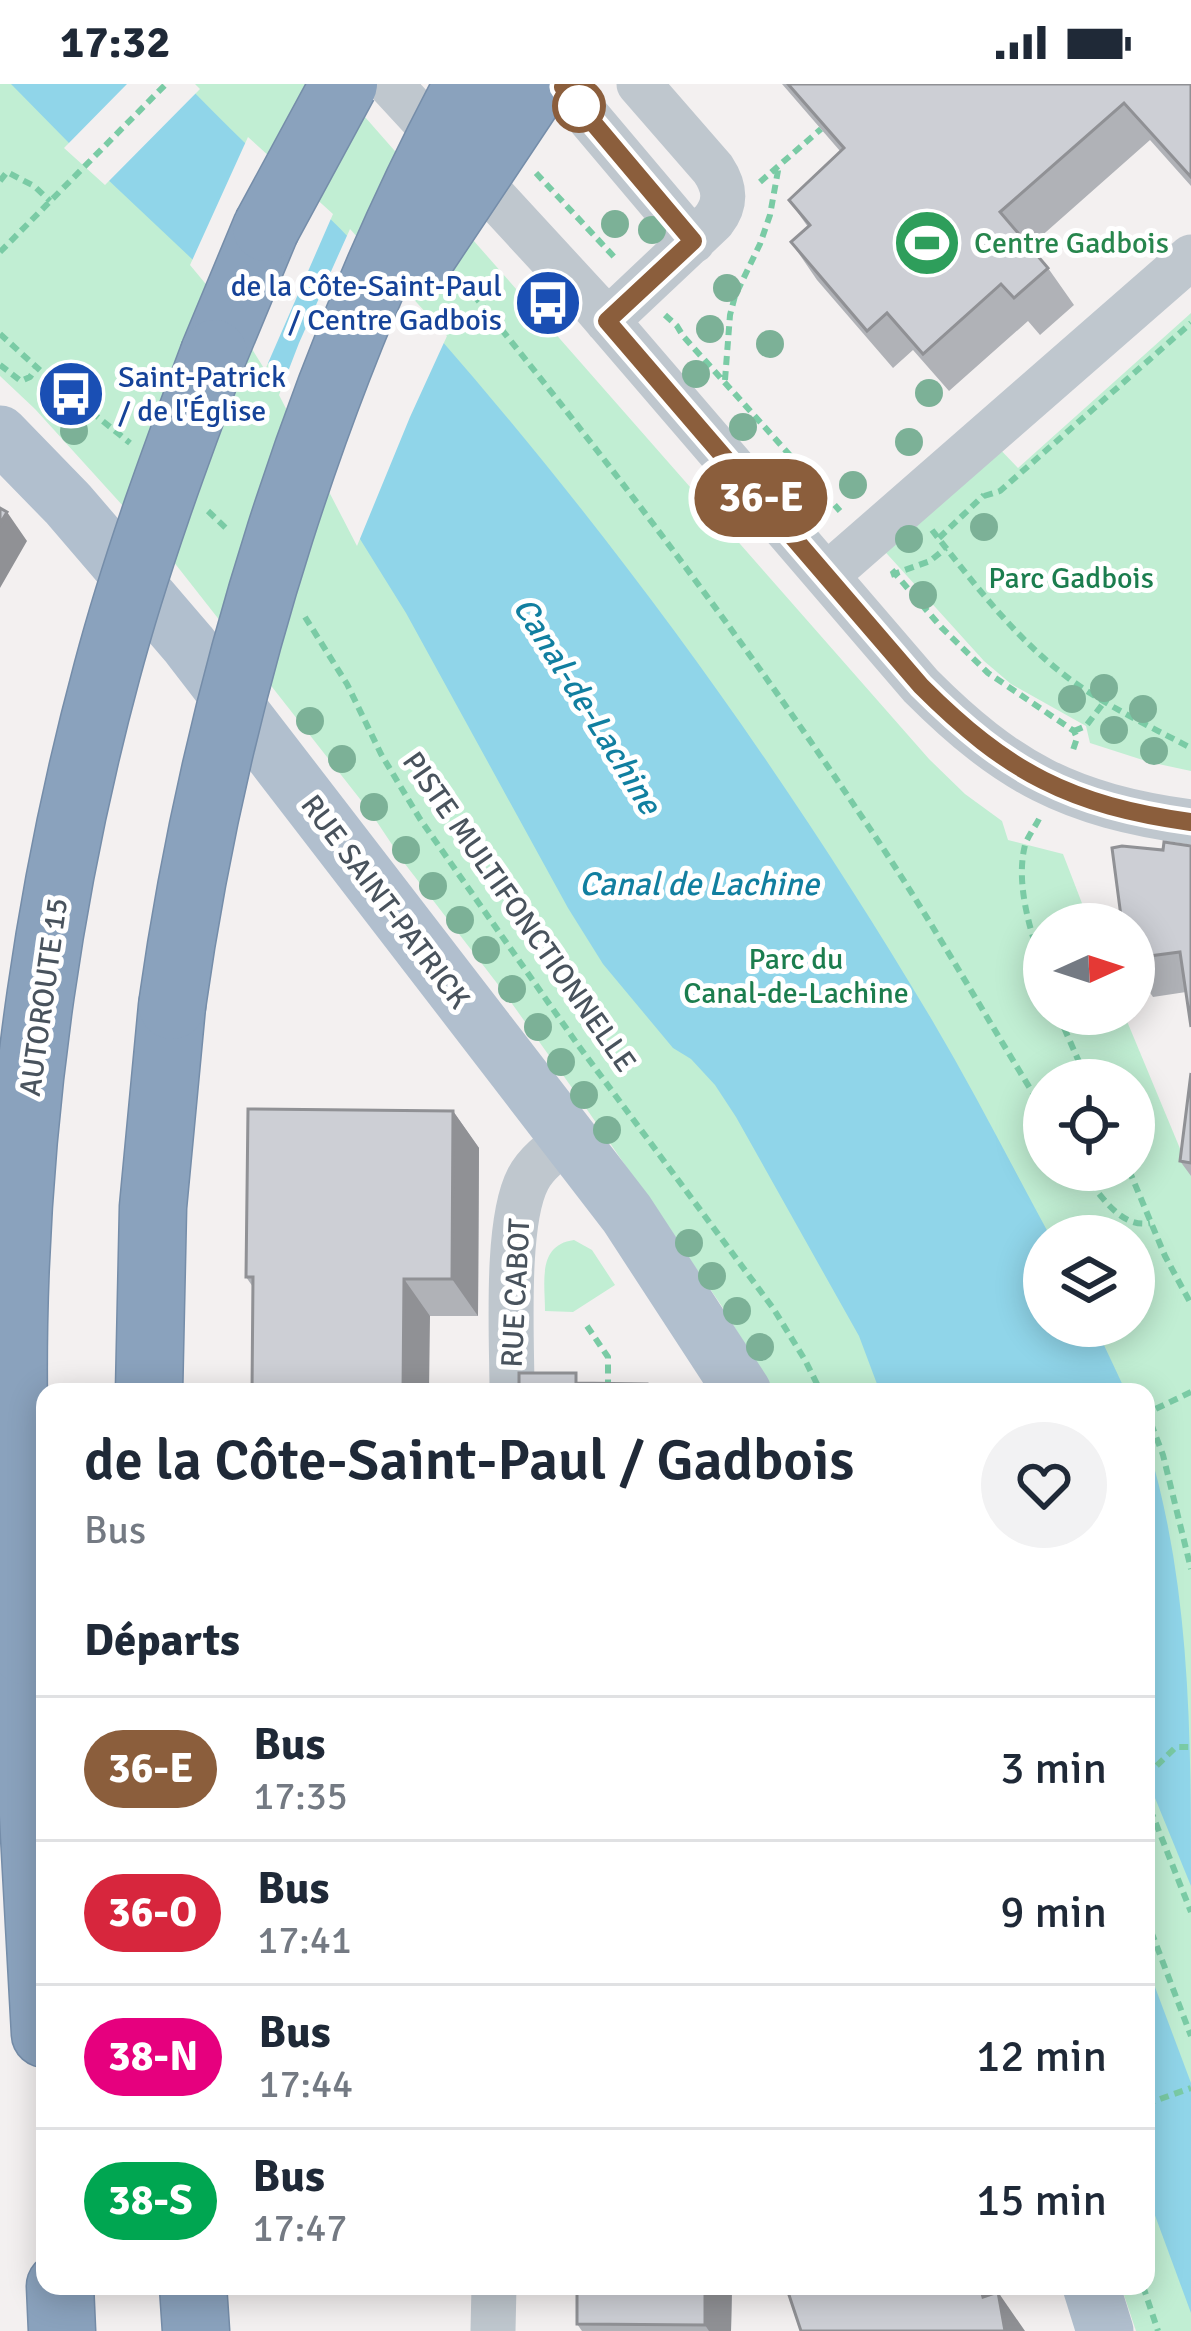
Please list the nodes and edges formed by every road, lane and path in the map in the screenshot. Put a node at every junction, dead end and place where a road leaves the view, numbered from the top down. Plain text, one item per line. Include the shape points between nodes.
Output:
1 (166, 84) edge
2 (330, 84) edge
3 (344, 84) edge
4 (390, 84) edge
5 (468, 84) edge
6 (537, 84) edge
7 (547, 84) edge
8 (564, 84) edge
9 (638, 84) edge
10 (821, 129) edge
11 (467, 166) junction
12 (534, 170) dead end
13 (0, 181) edge
14 (50, 201) junction
15 (266, 228) junction
16 (693, 241) junction
17 (0, 252) edge
18 (1191, 257) edge
19 (627, 271) dead end
20 (460, 278) dead end
21 (664, 315) dead end
22 (607, 321) junction
23 (1191, 323) edge
24 (0, 334) edge
25 (0, 365) edge
26 (37, 367) junction
27 (725, 380) junction
28 (719, 394) dead end
29 (0, 434) edge
30 (139, 449) dead end
31 (306, 459) junction
32 (984, 496) dead end
33 (203, 506) dead end
34 (852, 524) dead end
35 (928, 524) dead end
36 (242, 544) dead end
37 (946, 548) junction
38 (884, 562) dead end
39 (894, 572) junction
40 (827, 575) junction
41 (884, 582) dead end
42 (302, 613) dead end
43 (1105, 701) junction
44 (1075, 731) junction
45 (1075, 747) dead end
46 (1191, 748) edge
47 (1191, 821) edge
48 (1028, 839) dead end
49 (1027, 903) edge
50 (1023, 1077) edge
51 (568, 1140) junction
52 (1098, 1191) edge
53 (1121, 1215) edge
54 (1155, 1233) edge
55 (1191, 1304) edge
56 (587, 1326) dead end
57 (604, 1327) dead end
58 (593, 1334) junction
59 (149, 1383) edge
60 (512, 1383) edge
61 (608, 1383) edge
62 (737, 1383) edge
63 (816, 1383) edge
64 (1191, 1392) edge
65 (1155, 1409) edge
66 (1155, 1434) edge
67 (1191, 1569) edge
68 (0, 1572) edge
69 (36, 1572) edge
70 (1191, 1747) edge
71 (1155, 1767) edge
72 (1155, 1821) edge
73 (36, 1870) edge
74 (1191, 1912) edge
75 (1155, 1942) edge
76 (1191, 2036) edge
77 (1191, 2088) edge
78 (1155, 2101) edge
79 (60, 2295) edge
80 (194, 2295) edge
81 (494, 2295) edge
82 (1094, 2295) edge
83 (1146, 2295) edge
84 (62, 2331) edge
85 (196, 2331) edge
86 (493, 2331) edge
87 (1105, 2331) edge
88 (1158, 2331) edge

1 - 14 path
2 - 15 highway, bridge
3 - 15 highway, AUTOROUTE 15, bridge
4 - 11 street
5 - 31 highway, bridge via 391,241
6 - 31 highway, bridge via 430,243
7 - 11 street
8 - 16 street
9 - 16 street via 720,180 719,213
10 - 27 path via 779,165 770,215 730,315
11 - 22 street
12 - 19 path
13 - 14 path via 8,172
14 - 17 path
15 - 73 highway, AUTOROUTE 15, bridge via 123,616 56,907 33,1059 16,1268 14,1476
16 - 22 street
18 - 40 street
20 - 50 path via 822,758
21 - 27 path
22 - 40 street
23 - 32 path
24 - 26 path
25 - 26 path via 21,381
26 - 30 path
27 - 28 path
27 - 34 path
29 - 51 main road, RUE SAINT-PATRICK via 189,645
31 - 59 highway, bridge via 224,731 178,963 154,1188
33 - 36 path
35 - 37 path
37 - 39 path
37 - 43 path via 1019,633
38 - 39 path
39 - 41 path
39 - 44 path via 988,673
40 - 47 street via 950,715 1026,773 1083,800
42 - 63 path, PISTE MULTIFONCTIONNELLE via 431,836 750,1275
43 - 44 path
43 - 46 path
44 - 45 path
48 - 49 path
51 - 60 street, RUE CABOT via 535,1168 522,1197
51 - 62 main road, RUE SAINT-PATRICK via 627,1214
52 - 53 path
54 - 55 path
56 - 58 path
57 - 58 path
58 - 61 path via 608,1357
64 - 65 path
66 - 67 path
68 - 69 street
70 - 71 path via 1176,1747
72 - 74 path
75 - 76 path
77 - 78 path
79 - 84 highway
80 - 85 highway
81 - 86 street
82 - 87 main road
83 - 88 path

